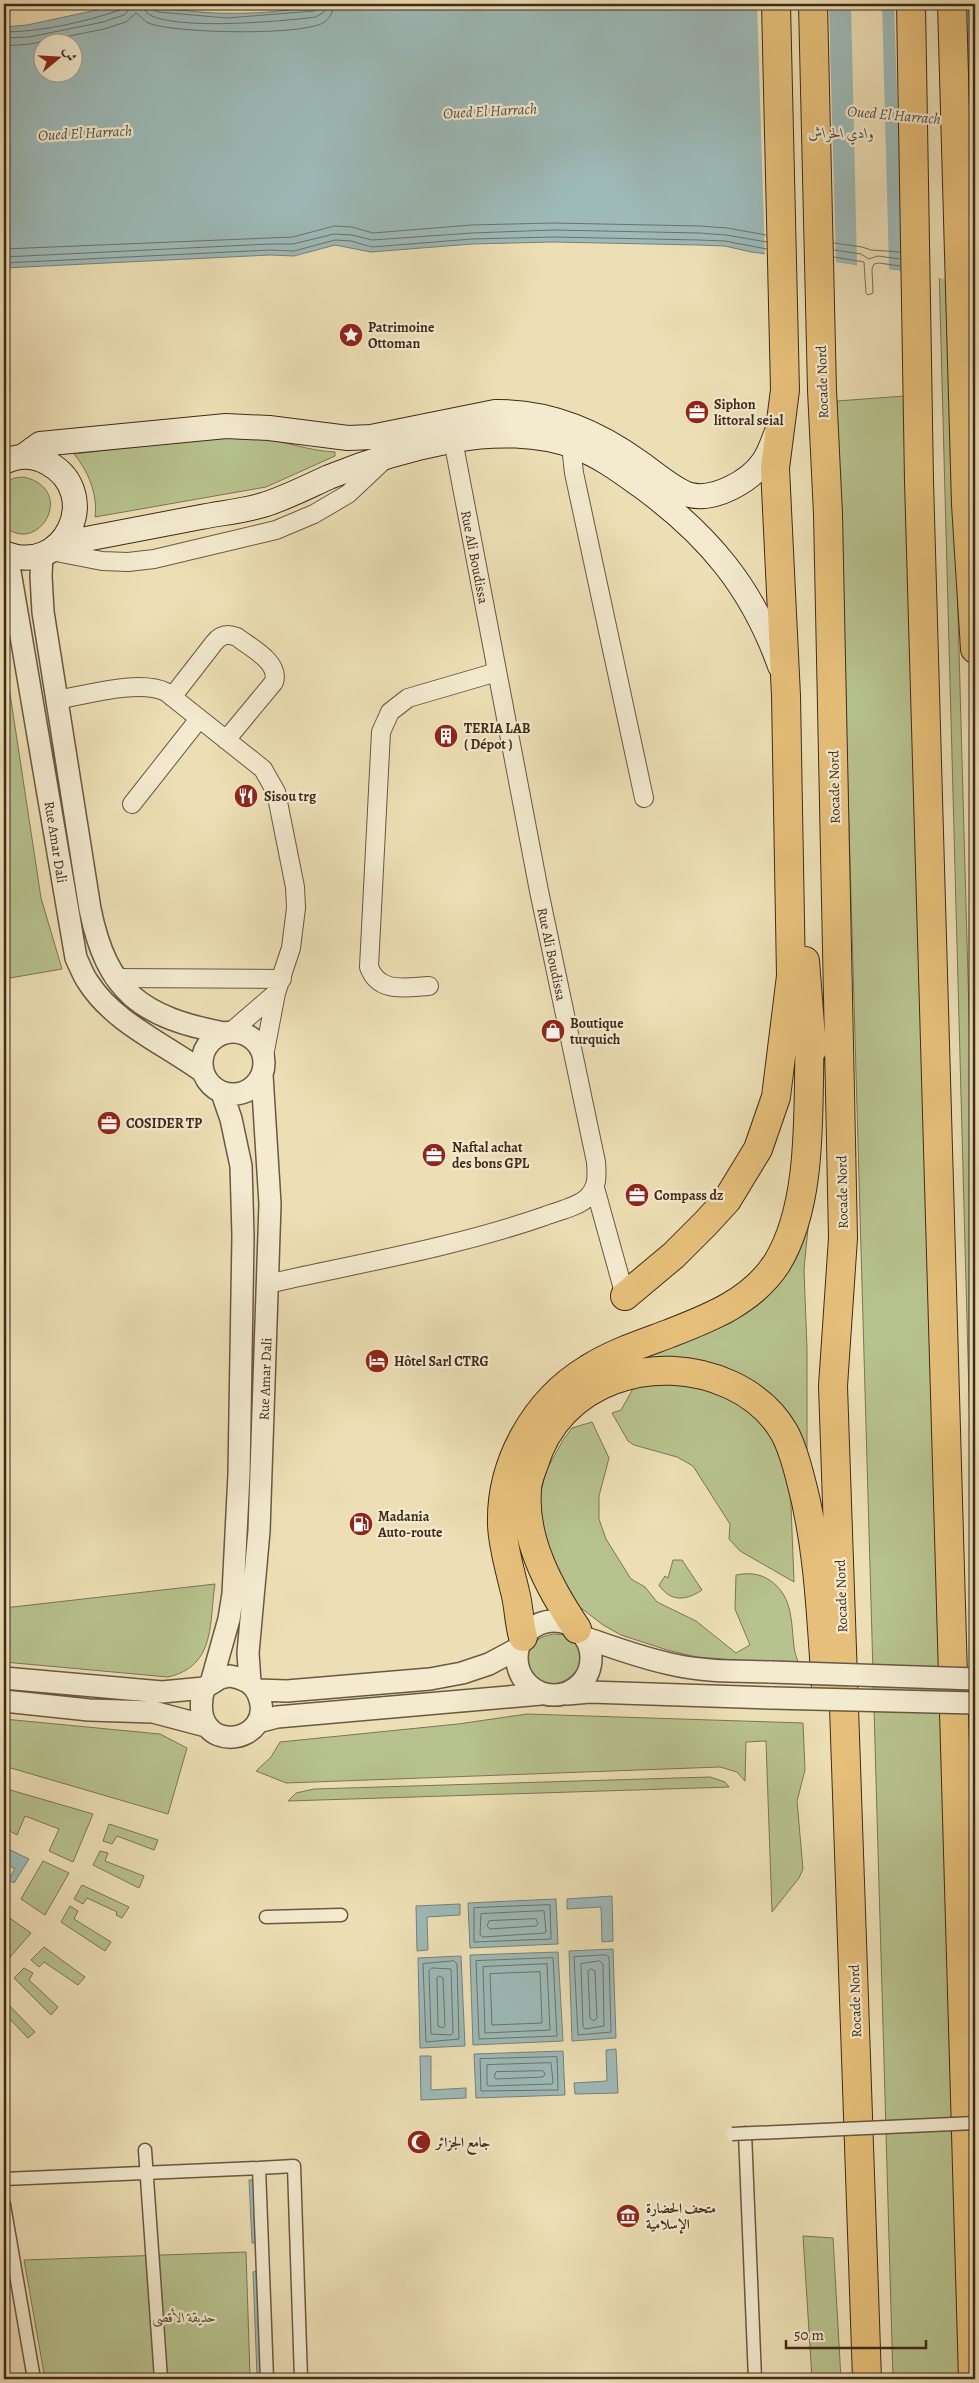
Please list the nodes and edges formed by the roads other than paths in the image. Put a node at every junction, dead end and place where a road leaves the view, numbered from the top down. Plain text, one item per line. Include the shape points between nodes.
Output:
1 (776, 4) edge
2 (814, 4) edge
3 (911, 4) edge
4 (952, 4) edge
5 (780, 421) junction
6 (576, 436) junction
7 (453, 440) junction
8 (387, 458) junction
9 (13, 459) edge
10 (51, 550) junction
11 (5, 553) edge
12 (975, 649) edge
13 (496, 672) junction
14 (786, 696) junction
15 (172, 697) junction
16 (57, 700) junction
17 (199, 719) junction
18 (226, 740) junction
19 (644, 798) dead end
20 (132, 804) dead end
21 (790, 850) junction
22 (114, 978) junction
23 (279, 986) junction
24 (429, 986) dead end
25 (228, 1032) junction
26 (810, 1032) junction
27 (263, 1065) junction
28 (203, 1072) junction
29 (222, 1093) junction
30 (595, 1188) junction
31 (267, 1284) junction
32 (625, 1296) joint
33 (834, 1386) junction
34 (582, 1634) junction
35 (520, 1643) junction
36 (4, 1678) edge
37 (975, 1679) edge
38 (208, 1686) junction
39 (253, 1686) junction
40 (541, 1694) junction
41 (567, 1694) junction
42 (4, 1701) edge
43 (975, 1703) edge
44 (258, 1722) junction
45 (206, 1726) junction
46 (341, 1915) dead end
47 (266, 1918) dead end
48 (857, 2054) junction
49 (975, 2123) edge
50 (145, 2150) dead end
51 (259, 2168) junction
52 (146, 2173) junction
53 (4, 2180) edge
54 (4, 2206) edge
55 (34, 2379) edge
56 (161, 2379) edge
57 (267, 2379) edge
58 (301, 2379) edge
59 (755, 2379) edge
60 (867, 2379) edge
61 (973, 2379) edge

1 - 5 highway via 785,390
2 - 33 highway, Rocade Nord via 843,1238
3 - 61 highway via 917,384
4 - 12 highway via 966,504
5 - 6 main road via 771,448 754,472 725,490 710,495 690,495 600,437
5 - 14 highway via 775,468
6 - 7 main road via 539,439 507,435
6 - 9 main road via 557,420 495,412 405,431 348,438 226,426 40,444
6 - 14 main road via 664,503 706,540 758,614 781,668
6 - 19 street via 574,473
7 - 8 main road
7 - 13 street, Rue Ali Boudissa
8 - 10 main road via 331,476 260,506
8 - 10 street via 348,494 314,514 276,530 154,559 128,562 102,561
9 - 10 main road via 39,459 54,466 73,492 72,526
10 - 11 main road via 19,557
10 - 16 street, Rue Amar Dali via 41,601
11 - 28 street, Rue Amar Dali via 76,958 88,983 106,1003 124,1019
13 - 24 street via 408,698 390,712 380,732 369,967 376,980 388,987
13 - 30 street, Rue Ali Boudissa via 596,1162
14 - 21 highway
15 - 16 street via 158,688 141,686
15 - 17 street
15 - 18 street via 222,636 237,637 271,664 276,672 274,682
16 - 22 street, Rue Amar Dali via 93,928 101,954
17 - 18 street
17 - 20 street
18 - 23 street via 263,769 271,780 280,808 296,908 295,929
21 - 26 highway via 803,942
21 - 32 highway via 791,976 776,1097 758,1149 727,1200 674,1255
22 - 23 street
22 - 25 street, Rue Amar Dali via 127,993 173,1021
23 - 25 street
23 - 27 street
25 - 27 street via 253,1038
25 - 28 street via 208,1044 203,1052
26 - 33 highway via 829,1229
26 - 35 highway via 802,1195 794,1226 778,1262 750,1294 731,1307 587,1369 548,1402 528,1429 515,1455 508,1476 502,1524
27 - 29 street via 257,1083 241,1094
27 - 31 street, Rue Amar Dali via 269,1178
28 - 29 street via 207,1081
29 - 38 street, Rue Amar Dali via 232,1119 241,1166 240,1447 233,1594 229,1619
30 - 31 street via 586,1199 530,1221
30 - 32 street, Rue Ali Boudissa
31 - 39 street, Rue Amar Dali via 259,1531 248,1653
33 - 48 highway, Rocade Nord
34 - 35 street via 566,1623 554,1620 531,1628
34 - 37 street, bridge via 677,1666
34 - 41 street via 591,1651 591,1664 580,1686
34 - 48 highway via 561,1605 542,1568 527,1513 526,1488 548,1431 563,1412 587,1393 634,1372 678,1370 711,1376 758,1401 785,1432 808,1508 819,1583 836,1832
35 - 39 street via 489,1664 430,1679 287,1691
35 - 40 street via 516,1663 521,1676 528,1686
36 - 38 street via 162,1692
38 - 39 street via 230,1676
38 - 45 street via 201,1708
39 - 44 street via 261,1700
40 - 41 street
40 - 44 street via 286,1716
41 - 43 street, bridge via 590,1692
42 - 45 street via 89,1710 153,1712
44 - 45 street via 252,1730 235,1738 219,1736
46 - 47 street
48 - 60 highway, Rocade Nord
49 - 59 street, bridge via 739,2134
50 - 52 street
51 - 52 street
51 - 57 street
51 - 58 street via 294,2166
52 - 53 street
52 - 56 street
54 - 55 street

